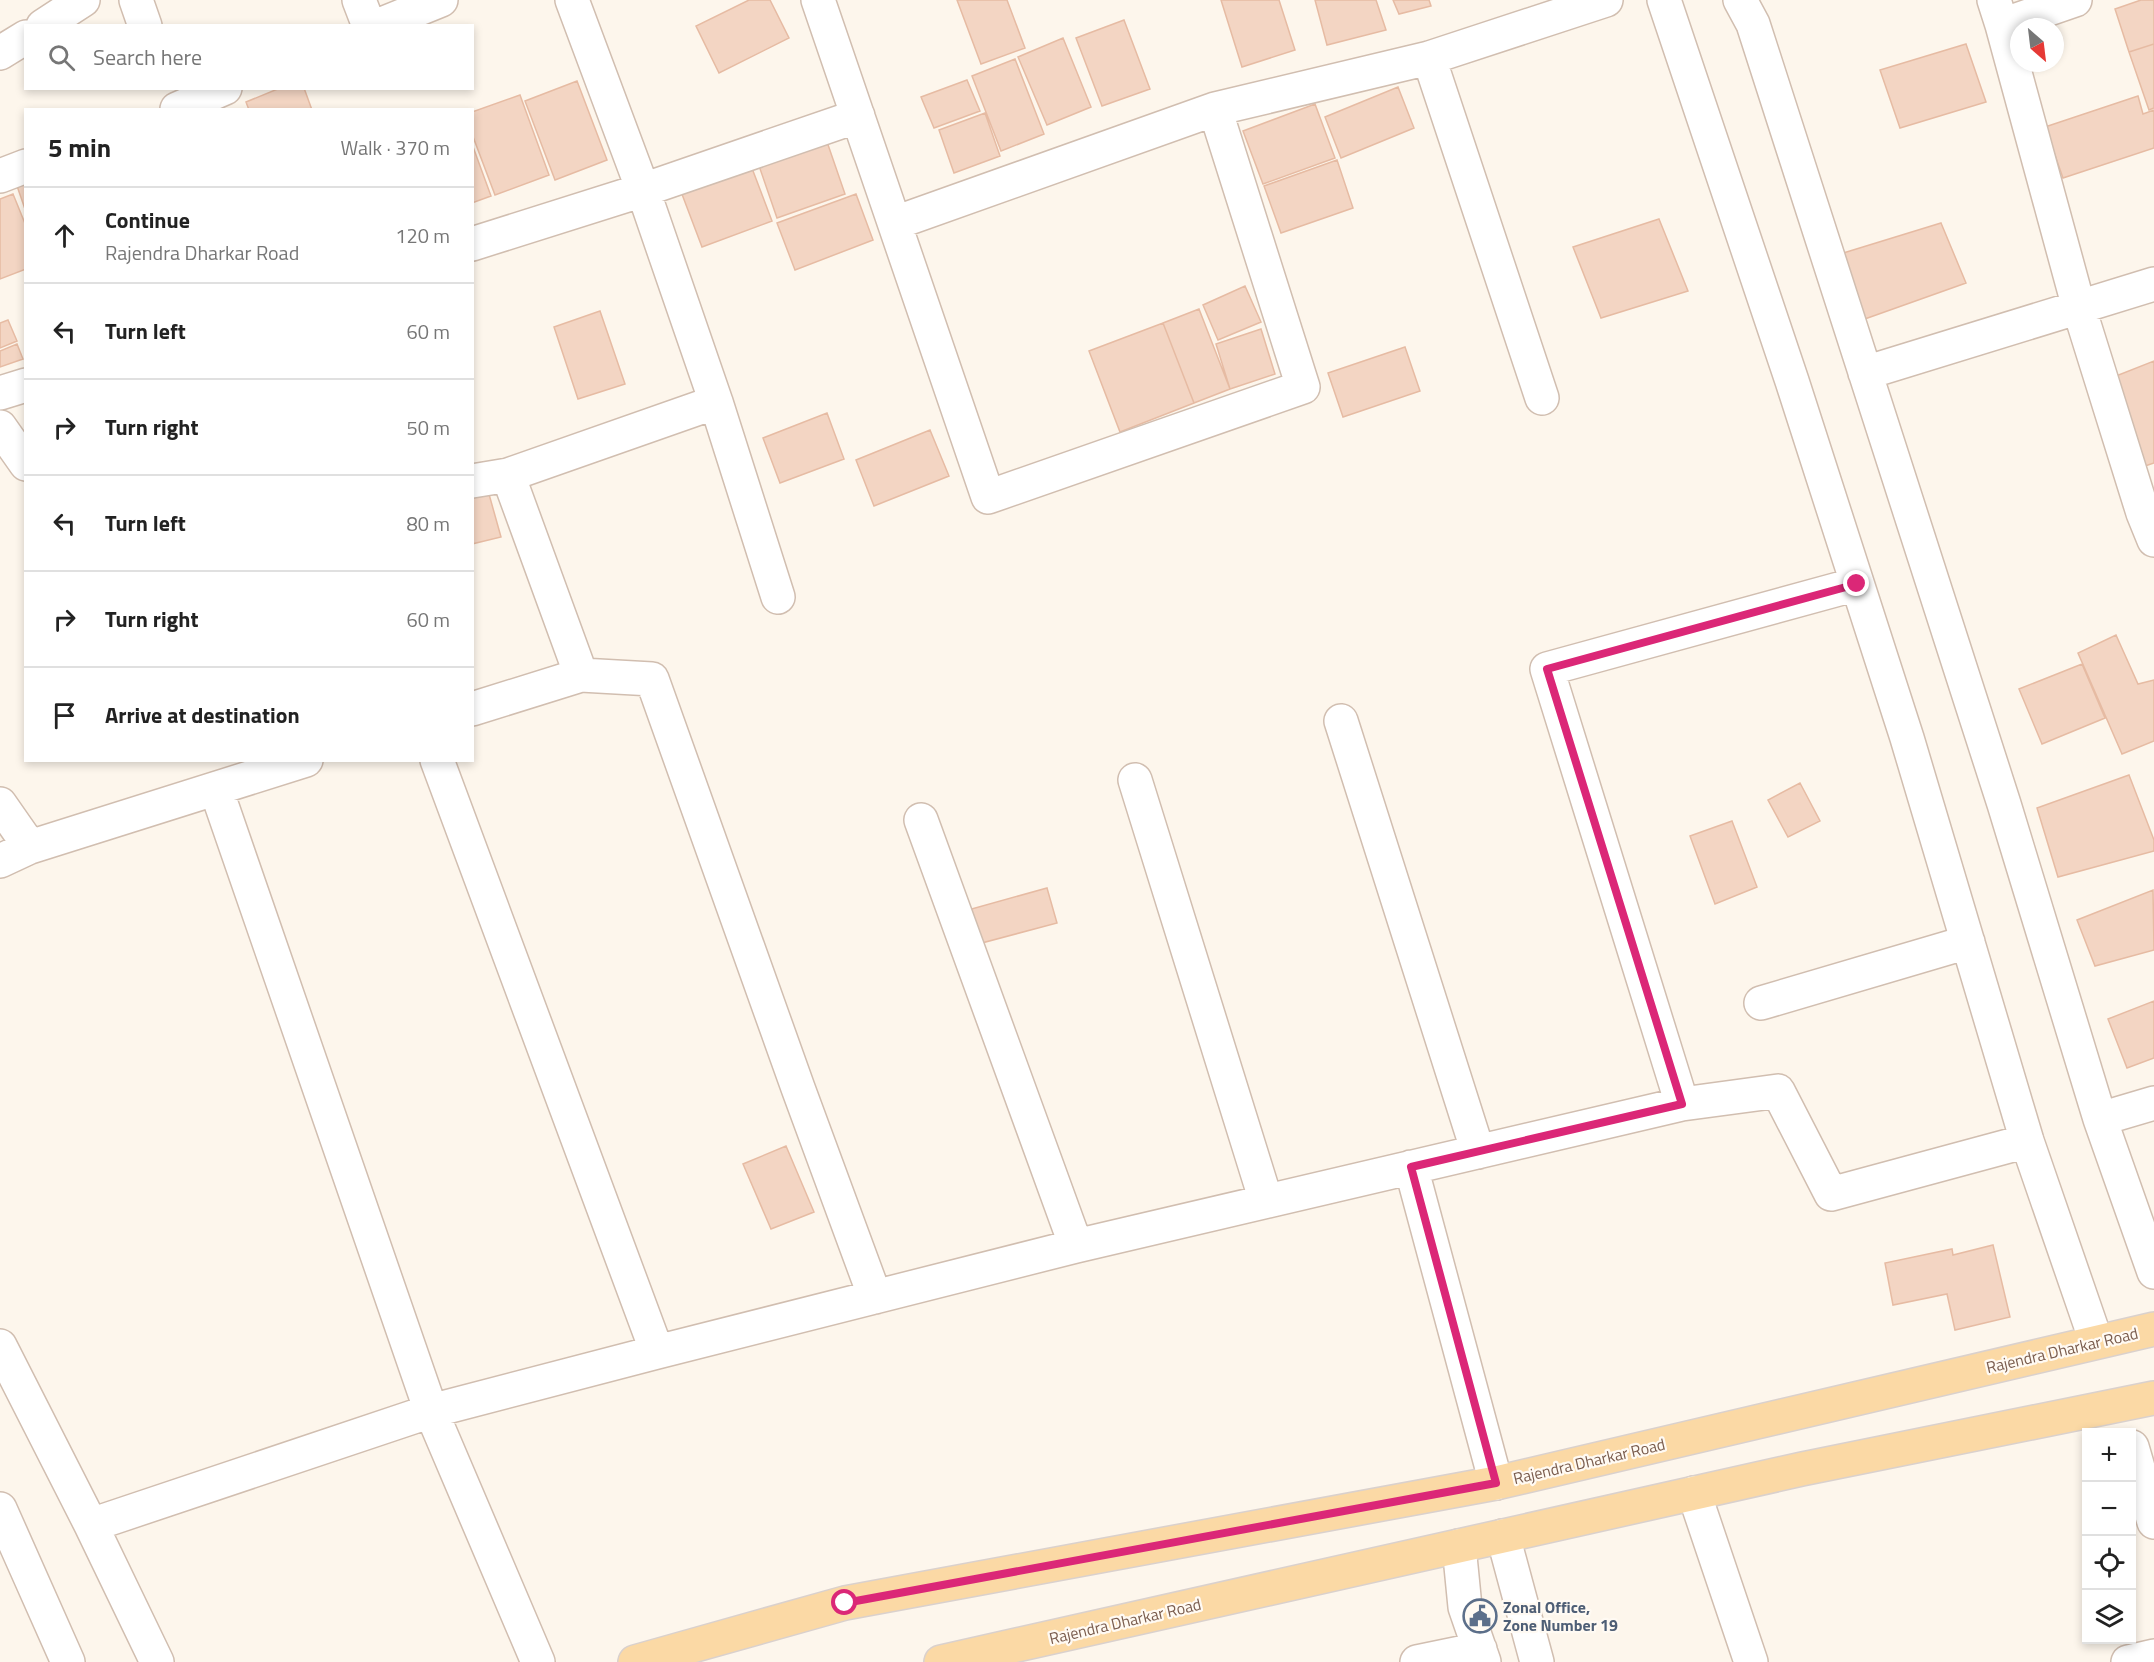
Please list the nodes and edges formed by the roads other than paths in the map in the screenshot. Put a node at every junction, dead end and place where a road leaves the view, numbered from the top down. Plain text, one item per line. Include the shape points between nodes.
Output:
1 (83, 0) edge
2 (136, 0) edge
3 (358, 0) edge
4 (441, 0) edge
5 (572, 0) edge
6 (1606, 0) edge
7 (1664, 0) edge
8 (1740, 0) edge
9 (2074, 0) edge
10 (827, 2) edge
11 (1998, 13) edge
12 (46, 24) edge
13 (144, 24) edge
14 (368, 24) edge
15 (382, 24) edge
16 (24, 38) edge
17 (0, 53) edge
18 (1429, 58) junction
19 (218, 90) edge
20 (173, 102) edge
21 (1215, 109) junction
22 (858, 116) junction
23 (24, 167) edge
24 (0, 176) edge
25 (644, 190) junction
26 (895, 223) junction
27 (474, 243) edge
28 (2154, 284) edge
29 (2079, 308) junction
30 (1864, 373) junction
31 (24, 386) edge
32 (0, 393) edge
33 (1542, 399) dead end
34 (716, 402) junction
35 (0, 427) edge
36 (24, 461) edge
37 (508, 475) junction
38 (474, 481) edge
39 (2150, 520) edge
40 (1857, 584) junction
41 (778, 597) dead end
42 (581, 675) junction
43 (474, 708) edge
44 (1341, 721) dead end
45 (293, 762) edge
46 (438, 762) edge
47 (241, 770) edge
48 (1134, 780) dead end
49 (216, 789) junction
50 (0, 804) edge
51 (921, 820) dead end
52 (30, 847) junction
53 (0, 861) edge
54 (1968, 942) junction
55 (1761, 1003) dead end
56 (1682, 1104) junction
57 (2154, 1104) edge
58 (2100, 1119) junction
59 (2027, 1141) junction
60 (1478, 1152) junction
61 (1411, 1167) junction
62 (1266, 1202) junction
63 (1076, 1246) junction
64 (2154, 1272) edge
65 (875, 1297) junction
66 (2154, 1329) edge
67 (2096, 1341) junction
68 (0, 1346) edge
69 (657, 1352) junction
70 (2154, 1398) edge
71 (431, 1411) junction
72 (2123, 1419) edge
73 (2136, 1461) edge
74 (1496, 1483) junction
75 (1694, 1493) junction
76 (0, 1509) edge
77 (2154, 1522) edge
78 (91, 1525) junction
79 (1503, 1536) junction
80 (1458, 1546) junction
81 (1482, 1656) edge
82 (2154, 1656) edge
83 (68, 1662) edge
84 (157, 1662) edge
85 (538, 1662) edge
86 (635, 1662) edge
87 (941, 1662) edge
88 (1417, 1662) edge
89 (1537, 1662) edge
90 (1751, 1662) edge
91 (2128, 1662) edge

1 - 12 street
2 - 13 street
3 - 14 street
4 - 15 street
5 - 25 street
6 - 18 street
7 - 40 street
8 - 30 street via 1753,24
9 - 11 street
10 - 22 street
11 - 29 street
16 - 17 street
18 - 21 street
18 - 33 street
19 - 20 street
21 - 26 street
21 - 26 street via 1303,387 988,497
22 - 25 street
22 - 26 street
23 - 24 street
25 - 27 street
25 - 34 street
28 - 29 street
29 - 30 street
29 - 39 street
30 - 58 street via 2004,804
31 - 32 street
34 - 37 street
34 - 41 street
35 - 36 street
37 - 38 street
37 - 42 street
40 - 54 street
40 - 56 street via 1547,669
42 - 43 street
42 - 65 street via 652,679
44 - 60 street
45 - 47 street
46 - 69 street
47 - 49 street
48 - 62 street
49 - 52 street
49 - 71 street
50 - 52 street
51 - 63 street
52 - 53 street
54 - 55 street
54 - 59 street
56 - 59 street via 1778,1091 1831,1194
56 - 60 street
57 - 58 street
58 - 64 street
59 - 67 street
60 - 61 street
61 - 62 street
61 - 74 street
62 - 63 street
63 - 65 street
65 - 69 street
66 - 67 main road, Rajendra Dharkar Road
67 - 74 main road, Rajendra Dharkar Road
68 - 78 street
69 - 71 street
70 - 72 main road, Rajendra Dharkar Road
71 - 78 street
71 - 85 street
72 - 75 main road, Rajendra Dharkar Road via 1802,1469
73 - 77 street
74 - 86 main road, Rajendra Dharkar Road via 845,1603
75 - 79 main road, Rajendra Dharkar Road
75 - 90 street
76 - 83 street
78 - 84 street
79 - 80 main road, Rajendra Dharkar Road
79 - 89 street
80 - 81 street via 1465,1607
80 - 87 main road, Rajendra Dharkar Road
81 - 88 street
82 - 91 street

